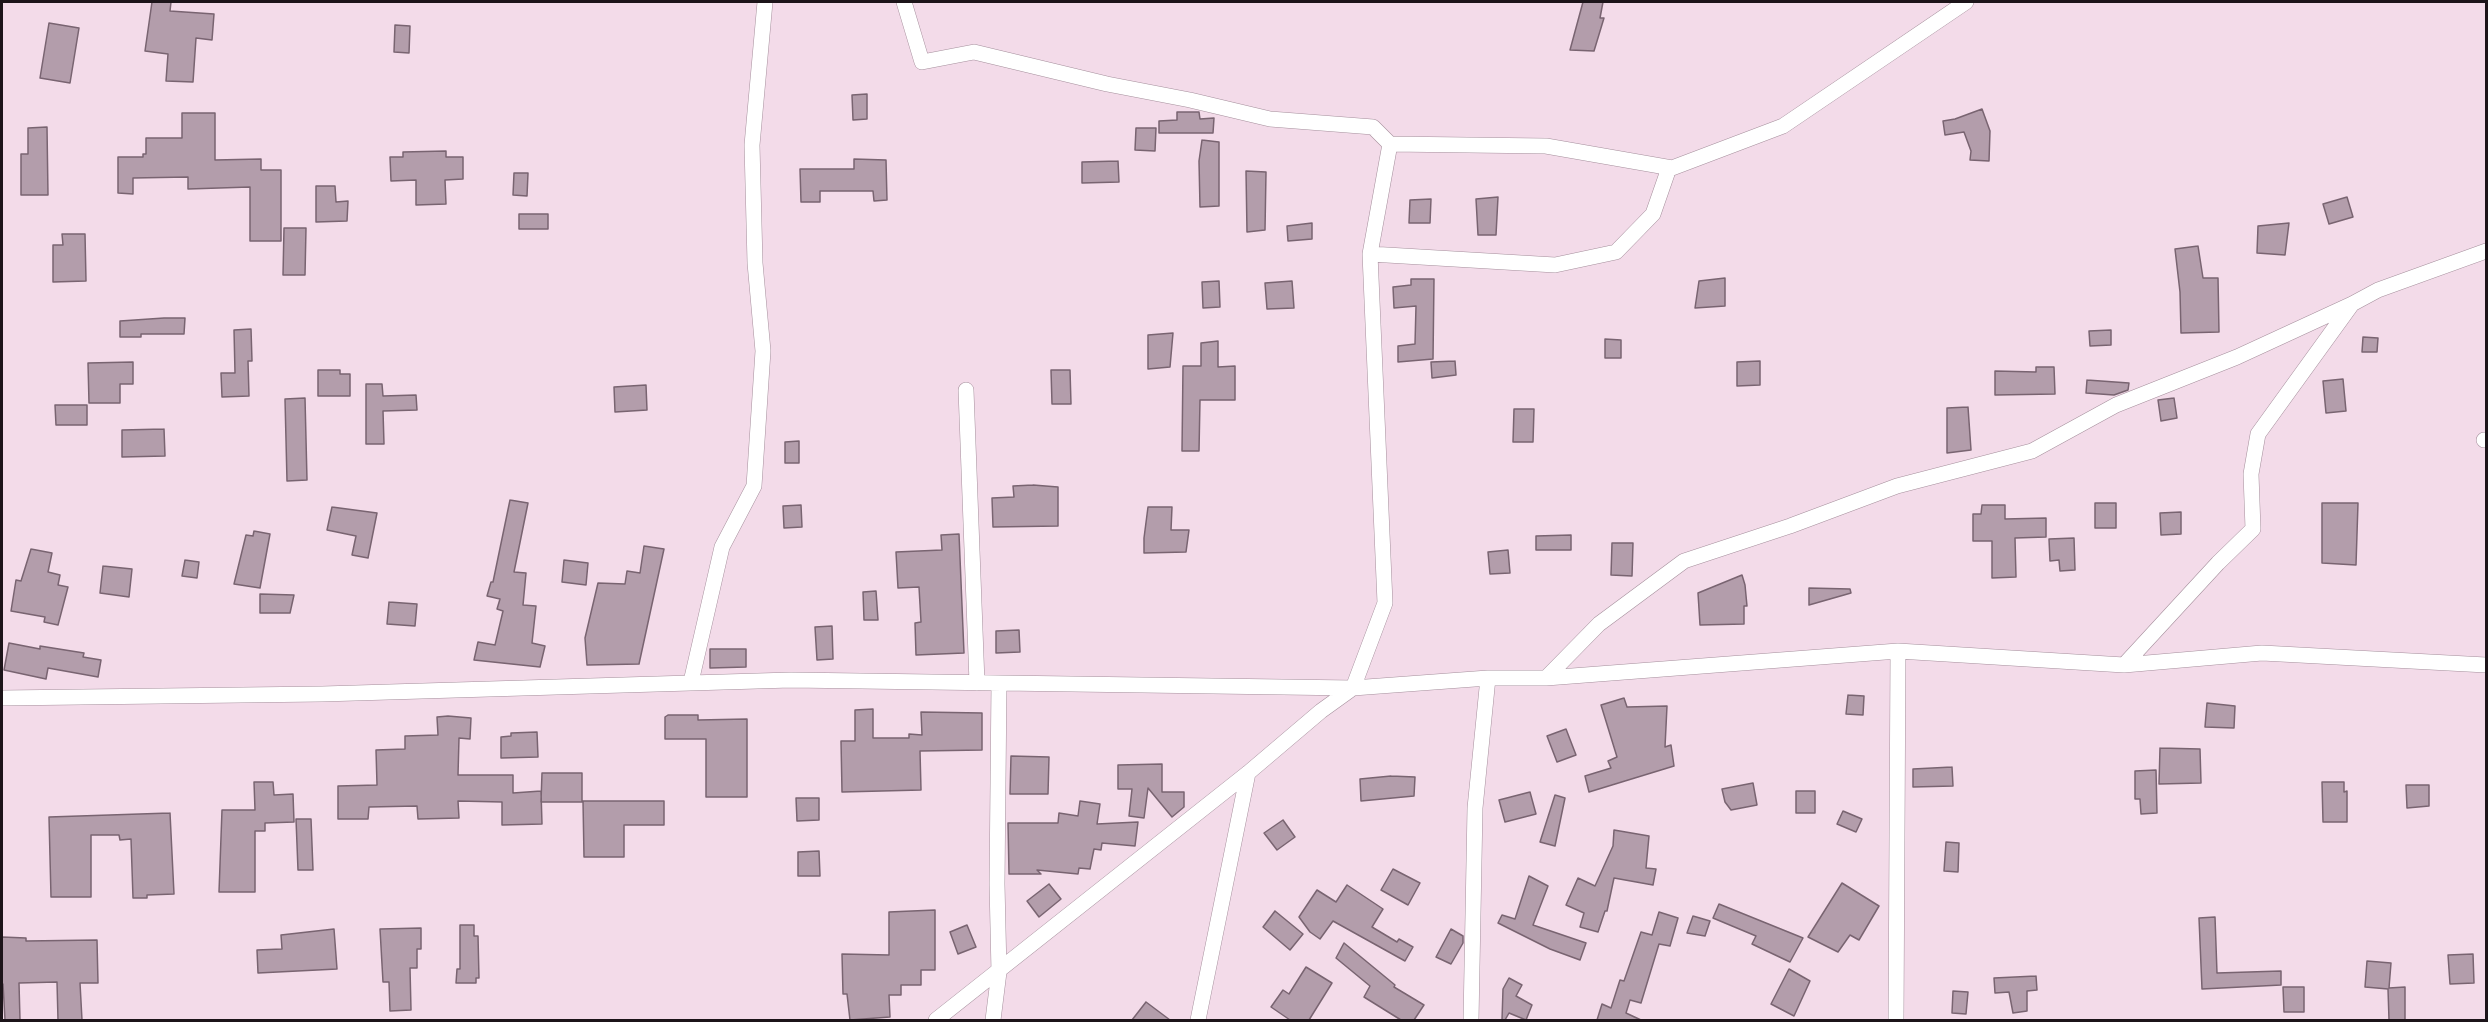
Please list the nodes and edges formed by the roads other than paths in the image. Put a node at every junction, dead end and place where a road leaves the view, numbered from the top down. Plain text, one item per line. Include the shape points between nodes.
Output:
1 (765, 2) edge
2 (904, 2) edge
3 (1966, 2) edge
4 (1390, 144) junction
5 (1669, 168) dead end
6 (2487, 251) edge
7 (1370, 254) junction
8 (2352, 304) junction
9 (966, 390) dead end
10 (1898, 651) junction
11 (2124, 665) junction
12 (2487, 665) edge
13 (1488, 678) junction
14 (1546, 678) junction
15 (691, 682) junction
16 (977, 683) junction
17 (999, 683) junction
18 (1353, 688) junction
19 (2, 698) edge
20 (1248, 773) junction
21 (999, 972) junction
22 (936, 1020) edge
23 (993, 1020) edge
24 (1198, 1020) edge
25 (1471, 1020) edge
26 (1896, 1020) edge

1 - 15 street via 752,145 755,262 763,351 754,486 722,547
2 - 4 street via 922,62 974,52 1270,119 1373,127
3 - 4 street via 1783,126 1672,168 1546,147
4 - 7 street
5 - 7 street via 1653,214 1616,252 1555,265
6 - 8 street
7 - 18 street via 1385,603
8 - 11 street via 2258,434 2251,474 2253,529
8 - 14 street via 2237,357 2116,405 2032,451 1897,486 1684,561 1599,624
9 - 16 street
10 - 11 street
10 - 14 street
10 - 26 street
11 - 12 street via 2262,653
13 - 14 street
13 - 18 street
13 - 25 street via 1475,808
15 - 16 street
15 - 19 street via 322,694
16 - 17 street
17 - 18 street
17 - 21 street
18 - 20 street
20 - 21 street
20 - 24 street
21 - 22 street
21 - 23 street

